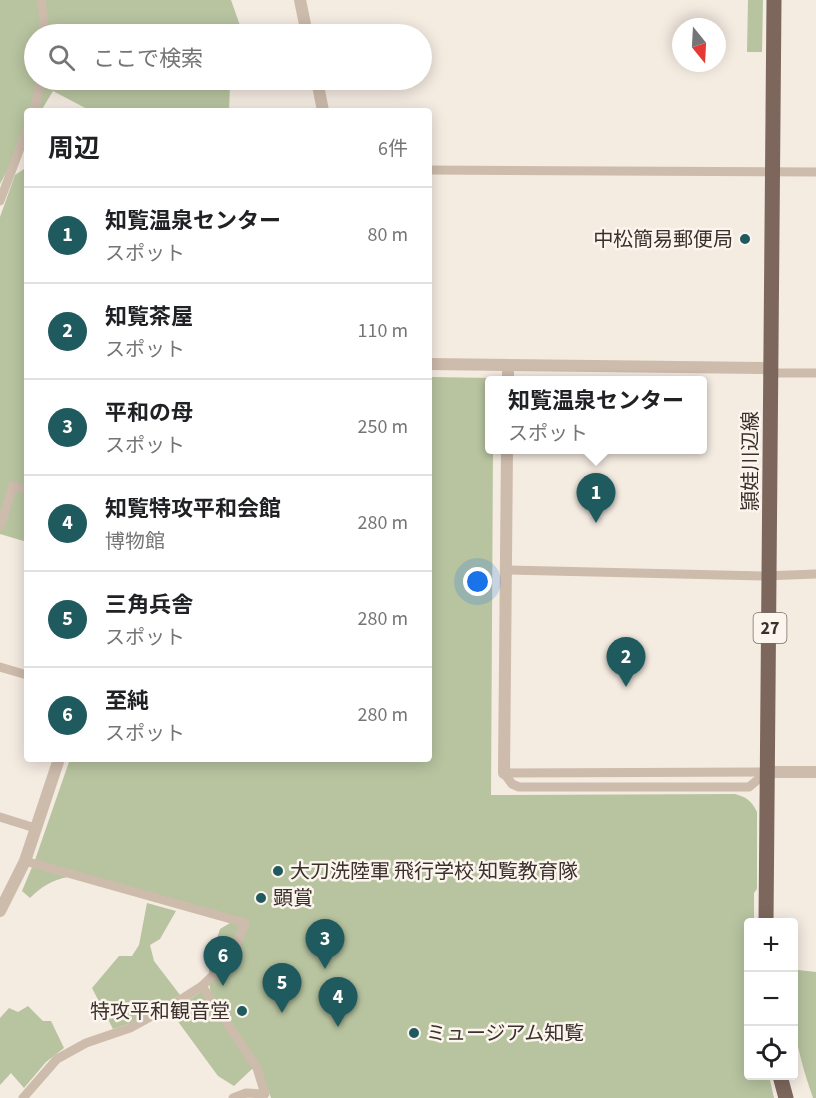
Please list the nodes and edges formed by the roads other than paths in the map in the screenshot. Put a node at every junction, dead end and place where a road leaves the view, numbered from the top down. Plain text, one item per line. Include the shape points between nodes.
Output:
1 (41, 0) edge
2 (300, 0) edge
3 (774, 0) edge
4 (44, 24) edge
5 (305, 24) edge
6 (39, 90) edge
7 (319, 90) edge
8 (35, 108) edge
9 (322, 108) edge
10 (24, 138) edge
11 (432, 170) edge
12 (774, 172) junction
13 (816, 172) edge
14 (0, 201) edge
15 (432, 364) edge
16 (508, 366) junction
17 (771, 370) junction
18 (816, 373) edge
19 (507, 376) edge
20 (507, 454) edge
21 (24, 489) edge
22 (0, 526) edge
23 (507, 570) junction
24 (816, 574) edge
25 (770, 576) junction
26 (0, 667) edge
27 (24, 674) edge
28 (58, 762) edge
29 (767, 772) junction
30 (816, 772) edge
31 (504, 773) junction
32 (0, 817) edge
33 (35, 828) junction
34 (24, 861) junction
35 (0, 911) edge
36 (766, 918) edge
37 (202, 986) junction
38 (781, 1080) edge
39 (23, 1098) edge
40 (233, 1098) edge
41 (786, 1098) edge

1 - 4 street
2 - 5 street
3 - 12 main road, 頴娃川辺線 / 27
6 - 8 street
7 - 9 street
10 - 14 street
11 - 12 street
12 - 13 street
12 - 17 main road, 頴娃川辺線 / 27
15 - 16 street
16 - 17 street
16 - 19 street
17 - 18 street
17 - 25 main road, 頴娃川辺線 / 27
20 - 23 street
21 - 22 street via 13,486
23 - 25 street
23 - 31 street
24 - 25 street
25 - 29 main road, 頴娃川辺線 / 27
26 - 27 street
28 - 33 street
29 - 30 street
29 - 31 street
29 - 31 street via 749,788 519,787
29 - 36 main road, 頴娃川辺線 / 27
32 - 33 street
33 - 34 street
34 - 35 street
34 - 37 street via 245,924 231,958
37 - 39 street via 130,1028 86,1043 57,1059
37 - 40 street via 257,1068 265,1094 246,1093
38 - 41 main road

